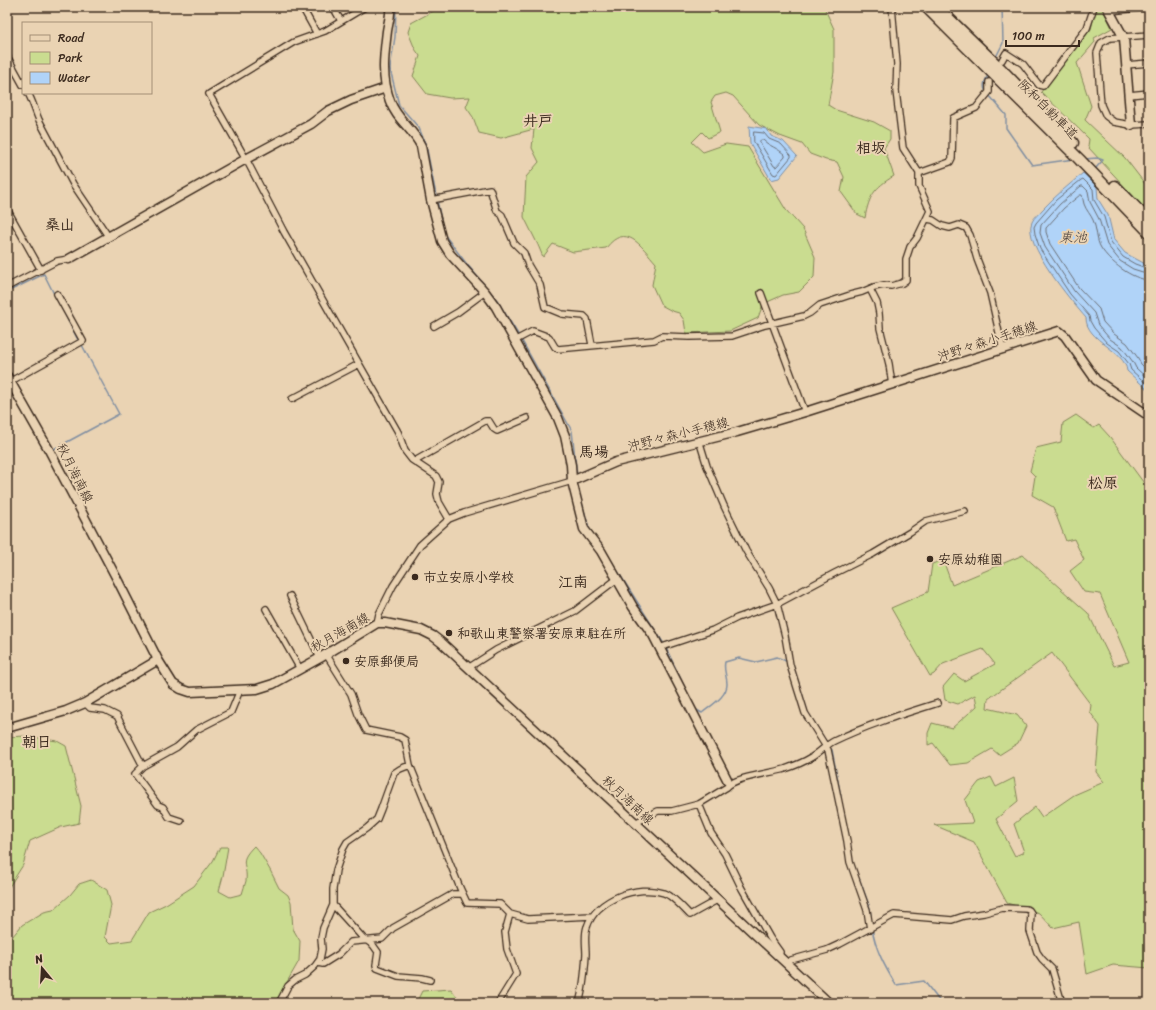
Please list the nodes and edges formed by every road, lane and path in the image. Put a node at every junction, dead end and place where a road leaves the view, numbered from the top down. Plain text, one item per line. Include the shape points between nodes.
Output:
1 (302, 7) edge
2 (333, 7) edge
3 (365, 7) edge
4 (390, 7) edge
5 (892, 7) edge
6 (926, 7) edge
7 (937, 7) edge
8 (1094, 7) edge
9 (1149, 7) edge
10 (1108, 9) edge
11 (341, 21) junction
12 (317, 34) junction
13 (1149, 35) edge
14 (1124, 38) junction
15 (7, 56) edge
16 (1002, 60) dead end
17 (1149, 64) edge
18 (1126, 65) junction
19 (989, 82) dead end
20 (22, 83) edge
21 (386, 88) junction
22 (1149, 93) edge
23 (29, 94) edge
24 (1129, 94) junction
25 (1149, 124) edge
26 (1131, 125) junction
27 (1082, 157) junction
28 (246, 159) junction
29 (919, 173) junction
30 (1111, 186) junction
31 (430, 200) junction
32 (7, 209) edge
33 (927, 219) junction
34 (1149, 221) edge
35 (1149, 232) edge
36 (108, 236) junction
37 (69, 259) joint
38 (40, 270) junction
39 (7, 287) edge
40 (870, 289) junction
41 (485, 292) junction
42 (761, 293) dead end
43 (57, 294) dead end
44 (773, 323) junction
45 (434, 326) dead end
46 (516, 340) junction
47 (592, 346) junction
48 (1003, 350) junction
49 (359, 364) junction
50 (8, 380) edge
51 (892, 385) junction
52 (292, 399) dead end
53 (805, 412) junction
54 (1149, 416) edge
55 (527, 418) dead end
56 (699, 440) junction
57 (415, 461) junction
58 (572, 481) junction
59 (965, 512) dead end
60 (449, 519) junction
61 (617, 579) junction
62 (290, 596) dead end
63 (777, 604) junction
64 (266, 609) dead end
65 (378, 623) junction
66 (659, 648) junction
67 (323, 656) junction
68 (158, 660) junction
69 (468, 668) junction
70 (300, 669) junction
71 (240, 690) junction
72 (85, 703) junction
73 (938, 703) dead end
74 (7, 728) edge
75 (826, 747) junction
76 (410, 765) junction
77 (143, 766) junction
78 (729, 783) junction
79 (698, 804) junction
80 (181, 821) dead end
81 (635, 823) junction
82 (463, 894) junction
83 (717, 900) junction
84 (333, 905) junction
85 (510, 914) junction
86 (592, 916) junction
87 (870, 929) junction
88 (368, 941) junction
89 (779, 957) junction
90 (318, 962) junction
91 (786, 963) junction
92 (430, 980) dead end
93 (279, 1003) edge
94 (498, 1003) edge
95 (579, 1003) edge
96 (829, 1003) edge
97 (1062, 1003) edge

1 - 12 street
2 - 11 street
3 - 11 street
4 - 21 main road via 383,75
5 - 29 street via 897,64 896,91 903,148
6 - 27 highway, 阪和自動車道
7 - 27 highway, 阪和自動車道 via 1000,68
8 - 16 street via 1087,28 1043,86 1039,85 1023,64 1006,53
9 - 10 street
10 - 14 main road
11 - 12 street
12 - 28 street via 294,42 209,94
13 - 14 street
14 - 18 main road
14 - 26 street via 1110,38 1101,43 1097,54 1101,105 1106,116 1114,122
15 - 20 street
17 - 18 street
18 - 24 main road
19 - 29 street via 989,92 976,108 953,118 950,162
21 - 28 main road via 328,111 311,124
21 - 31 main road via 394,110 418,138
22 - 24 street
23 - 36 street via 39,120 74,184
24 - 26 main road
25 - 26 street
27 - 30 highway, 阪和自動車道
28 - 36 main road
28 - 49 street
29 - 33 street via 919,186 930,211
30 - 34 highway, 阪和自動車道
30 - 35 highway, 阪和自動車道
31 - 41 main road via 442,241 450,254
31 - 47 street via 490,189 514,243 524,253 540,285 545,307 562,314 584,316 587,319
32 - 38 street
33 - 40 street via 910,247 906,259 906,280 891,286
33 - 48 street via 950,228 959,225 966,228 990,293
36 - 37 main road
37 - 38 street via 57,261
38 - 39 street
40 - 44 street via 820,305 804,316
40 - 51 street via 879,313
41 - 45 street
41 - 46 main road
42 - 44 street
43 - 50 street via 83,341
44 - 47 street via 732,336 662,336 654,340
44 - 53 street
46 - 47 street via 533,331 549,336 558,349
46 - 58 main road via 558,418 565,436
48 - 51 main road, 沖野々森小手穂線
48 - 54 main road, 沖野々森小手穂線 via 1059,331 1096,380
49 - 52 street
49 - 57 street via 406,451
50 - 68 main road, 秋月海南線 via 49,450
51 - 53 main road, 沖野々森小手穂線
53 - 56 main road, 沖野々森小手穂線
55 - 57 street via 497,432 489,421 485,421
56 - 58 main road, 沖野々森小手穂線 via 616,462
56 - 63 street via 724,506 746,551
57 - 60 street via 436,476 439,482 439,502
58 - 60 street
58 - 61 main road via 584,529 601,551
59 - 63 street via 926,521 873,554
60 - 65 street via 420,545 393,586 379,614
61 - 66 main road
61 - 69 street via 576,611 496,650
62 - 67 street
63 - 66 street
63 - 75 street via 790,666 805,713
64 - 70 street
65 - 67 main road, 秋月海南線
65 - 69 main road, 秋月海南線 via 421,630 433,636
66 - 78 main road
67 - 70 main road, 秋月海南線
67 - 76 street via 351,694 362,725 366,730 405,740
68 - 71 main road, 秋月海南線 via 173,684 181,689 190,692
68 - 72 main road
69 - 81 main road, 秋月海南線
70 - 71 main road, 秋月海南線 via 273,684 257,689
71 - 77 street via 231,712 196,730 178,747
72 - 74 main road
72 - 77 street via 90,708 104,710 117,716
73 - 75 street via 870,726
75 - 78 street via 796,766
75 - 87 street via 850,862 867,910
76 - 82 street
76 - 84 street via 394,774 377,818 347,842 343,849 336,870
77 - 80 street via 135,774 169,817
78 - 79 street
79 - 81 street via 672,811 658,811
79 - 89 street via 711,833 780,952
81 - 83 main road, 秋月海南線
82 - 85 street via 467,902 500,904
82 - 88 street via 453,894 393,928 382,939
83 - 86 street via 690,915 666,893 649,890 632,892 608,901
83 - 89 main road, 秋月海南線
84 - 88 street
84 - 90 street via 323,928 322,949
85 - 86 street via 528,919
85 - 94 street via 505,932 507,950 516,974
86 - 95 street via 587,927 584,989
87 - 91 street via 827,950
87 - 97 street via 899,915 952,920 1003,908 1029,910 1030,931 1037,952 1052,969
88 - 90 street via 351,942 339,954 323,964
88 - 92 street via 378,952 377,968 398,976
89 - 91 main road, 秋月海南線
90 - 93 street via 305,975 288,986
91 - 96 main road, 秋月海南線

